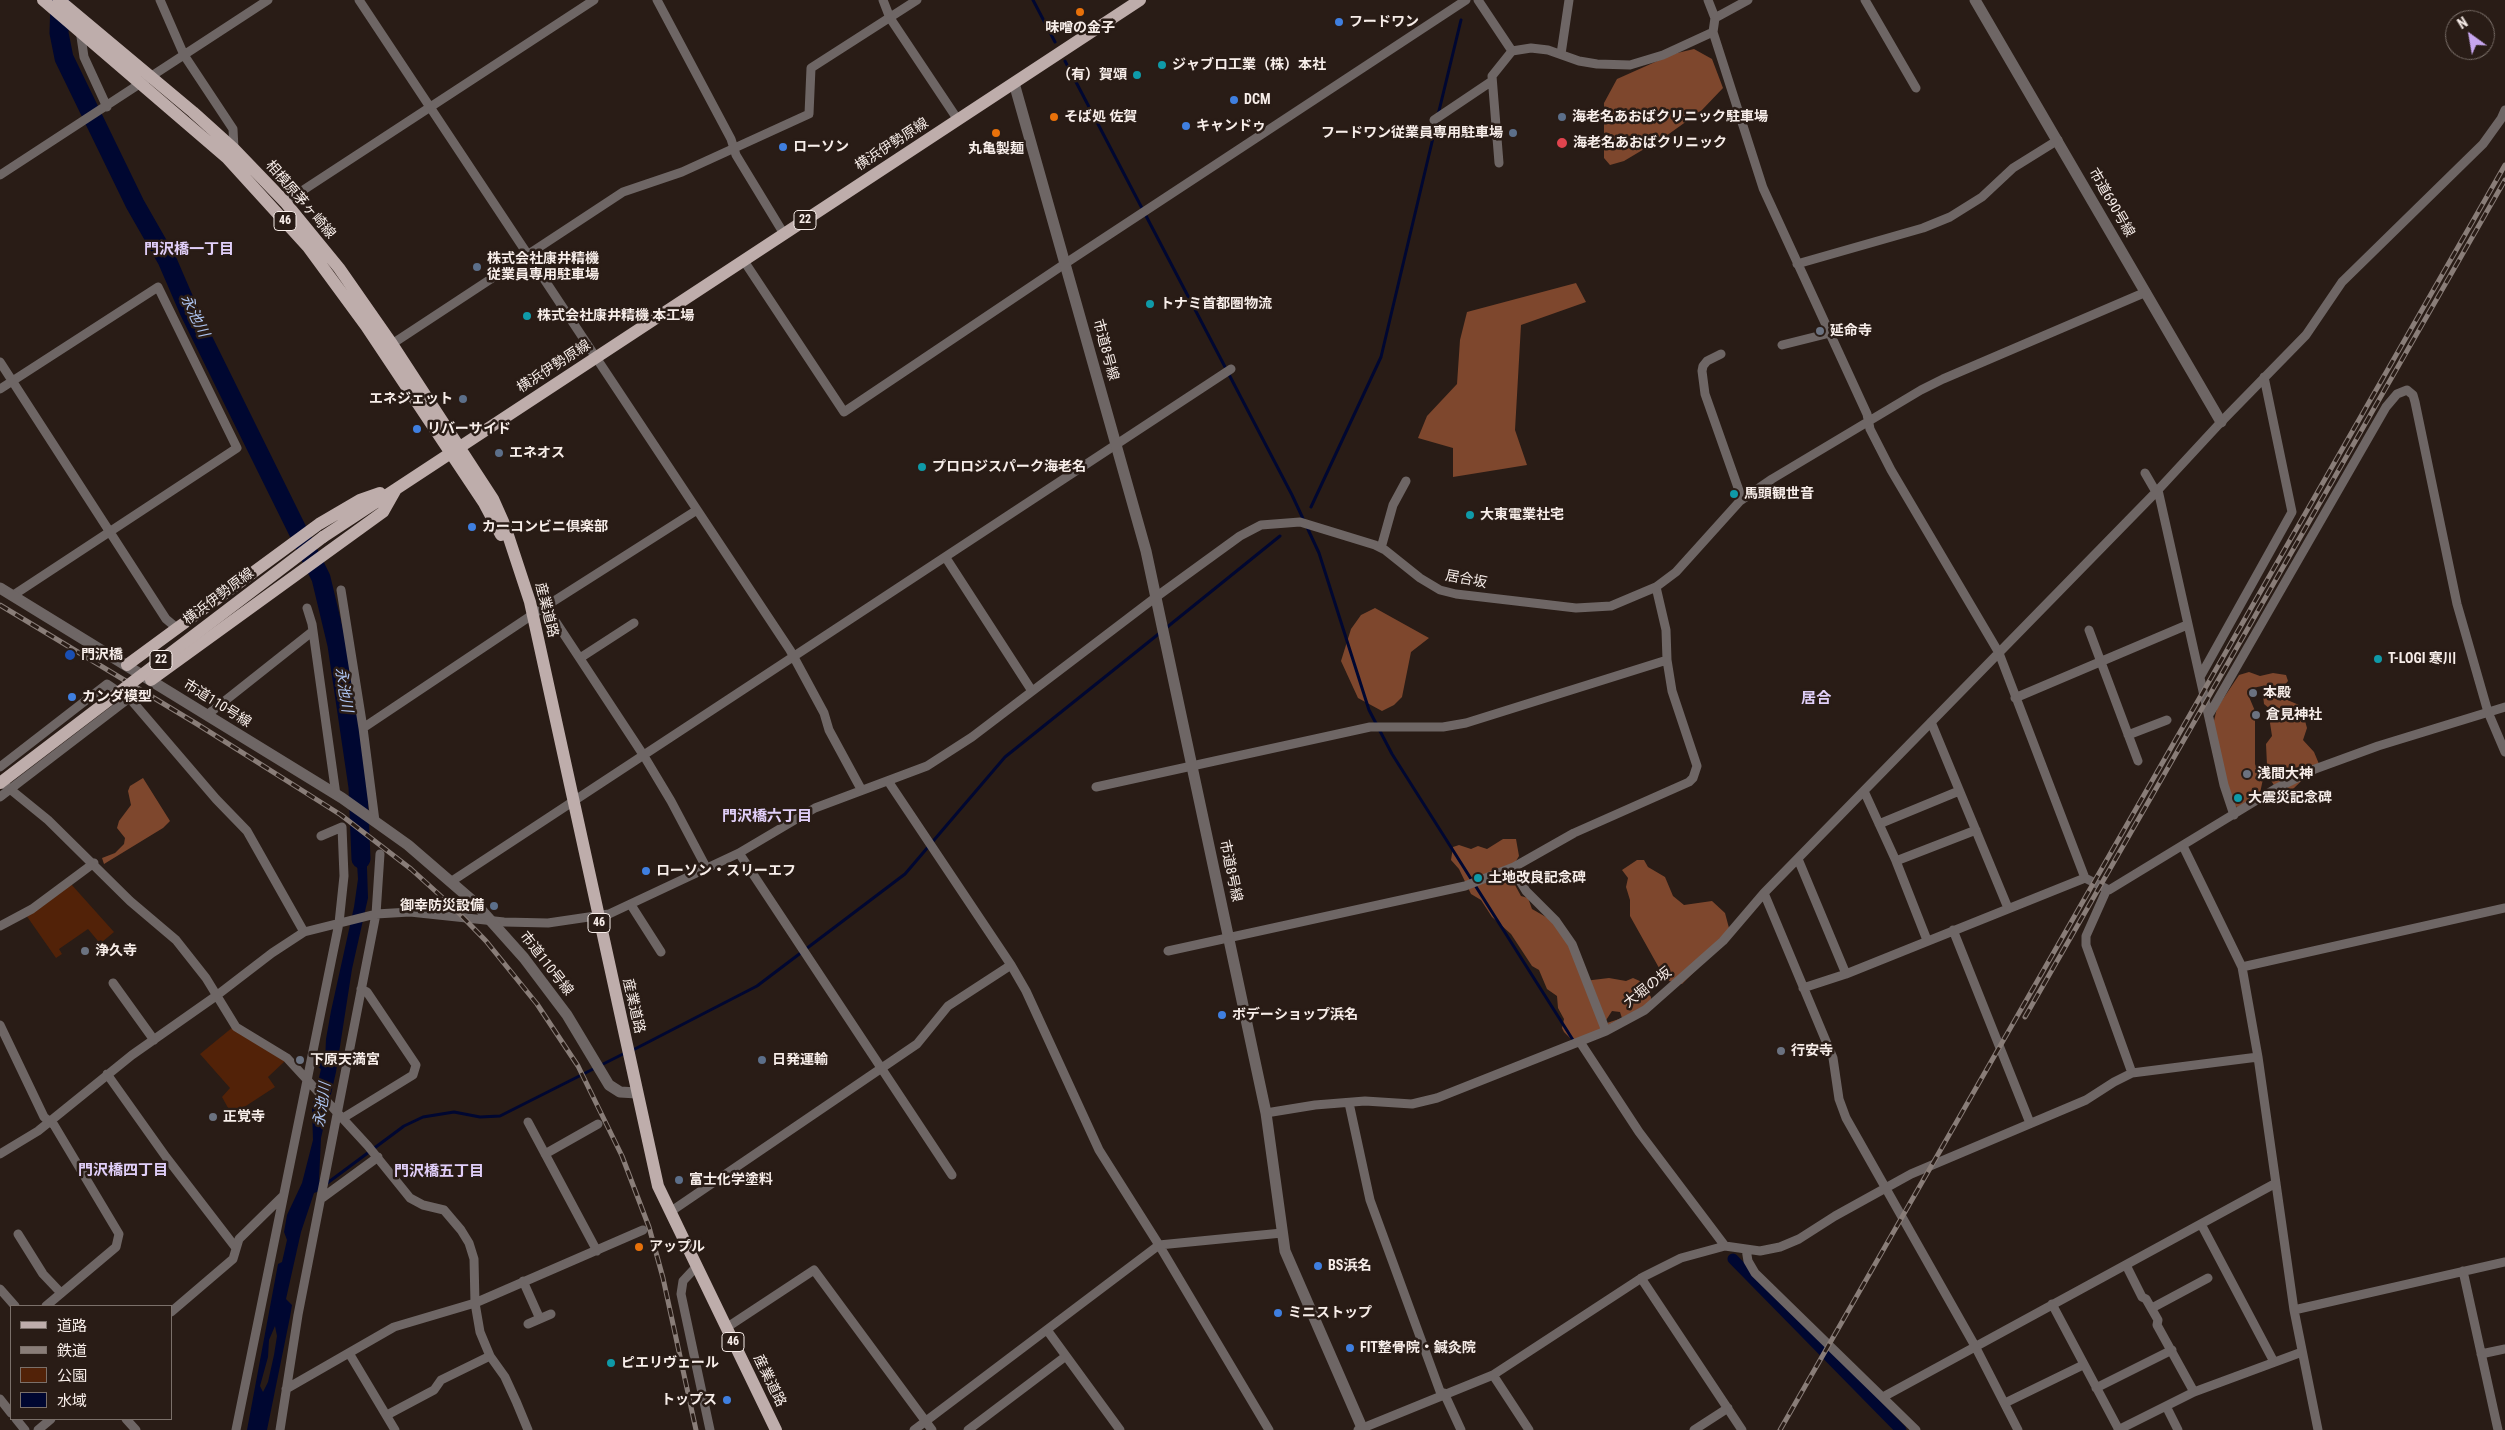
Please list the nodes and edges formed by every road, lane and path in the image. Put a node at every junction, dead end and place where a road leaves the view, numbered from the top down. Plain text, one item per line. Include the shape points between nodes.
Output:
1 (160, 0) edge
2 (268, 0) edge
3 (359, 0) edge
4 (594, 0) edge
5 (658, 0) edge
6 (883, 0) edge
7 (917, 0) edge
8 (1140, 0) edge
9 (1466, 0) edge
10 (1478, 0) edge
11 (1569, 0) edge
12 (1708, 0) edge
13 (1748, 0) edge
14 (1865, 0) edge
15 (1975, 0) edge
16 (50, 2) edge
17 (76, 10) junction
18 (890, 18) junction
19 (1715, 18) junction
20 (78, 30) junction
21 (1713, 32) junction
22 (1512, 51) junction
23 (1561, 54) junction
24 (184, 55) junction
25 (147, 81) junction
26 (1492, 81) junction
27 (1014, 83) junction
28 (1916, 88) dead end
29 (106, 107) junction
30 (430, 107) junction
31 (2505, 110) edge
32 (958, 120) junction
33 (1434, 120) dead end
34 (2058, 140) junction
35 (234, 149) junction
36 (734, 149) junction
37 (1500, 163) dead end
38 (0, 175) edge
39 (285, 202) junction
40 (784, 234) junction
41 (528, 256) junction
42 (744, 261) junction
43 (1066, 263) junction
44 (1797, 264) junction
45 (2146, 292) junction
46 (1830, 333) junction
47 (392, 344) junction
48 (1782, 346) dead end
49 (1721, 354) dead end
50 (596, 358) junction
51 (0, 362) edge
52 (1228, 371) dead end
53 (2264, 376) junction
54 (12, 381) junction
55 (0, 389) edge
56 (1869, 422) junction
57 (2221, 422) junction
58 (1116, 446) junction
59 (454, 450) junction
60 (2145, 472) dead end
61 (1406, 481) dead end
62 (397, 487) junction
63 (2157, 491) junction
64 (1742, 499) junction
65 (697, 510) junction
66 (111, 531) junction
67 (1378, 546) junction
68 (946, 558) junction
69 (1656, 586) junction
70 (0, 588) edge
71 (341, 590) dead end
72 (12, 596) junction
73 (1156, 597) junction
74 (546, 607) junction
75 (307, 608) dead end
76 (532, 615) junction
77 (634, 623) dead end
78 (2188, 625) junction
79 (178, 629) junction
80 (2089, 630) dead end
81 (313, 631) junction
82 (1999, 653) junction
83 (580, 658) junction
84 (795, 658) junction
85 (1667, 660) junction
86 (2101, 662) junction
87 (127, 665) junction
88 (2200, 677) junction
89 (150, 680) junction
90 (1032, 691) junction
91 (2015, 698) junction
92 (128, 699) junction
93 (2505, 707) edge
94 (2488, 712) junction
95 (2210, 713) junction
96 (207, 715) junction
97 (2167, 720) dead end
98 (1931, 722) junction
99 (57, 724) junction
100 (363, 728) junction
101 (2128, 735) junction
102 (72, 742) junction
103 (2505, 752) edge
104 (644, 756) junction
105 (2138, 761) dead end
106 (1192, 765) junction
107 (0, 767) edge
108 (888, 781) junction
109 (3, 785) edge
110 (1096, 787) dead end
111 (861, 789) junction
112 (1864, 791) junction
113 (1959, 792) junction
114 (339, 796) junction
115 (0, 797) edge
116 (574, 802) junction
117 (2234, 814) junction
118 (373, 820) junction
119 (1880, 824) junction
120 (1976, 830) junction
121 (321, 836) dead end
122 (2183, 846) junction
123 (738, 853) junction
124 (380, 854) dead end
125 (1798, 859) junction
126 (1896, 861) junction
127 (94, 863) junction
128 (1512, 868) junction
129 (707, 869) junction
130 (2085, 878) junction
131 (452, 881) junction
132 (2107, 889) junction
133 (1764, 894) junction
134 (631, 905) junction
135 (2008, 908) junction
136 (2505, 908) edge
137 (374, 914) junction
138 (597, 916) junction
139 (492, 921) junction
140 (341, 922) junction
141 (0, 926) edge
142 (1953, 930) junction
143 (304, 932) junction
144 (1229, 936) junction
145 (1926, 940) junction
146 (1168, 951) dead end
147 (661, 952) dead end
148 (1011, 965) junction
149 (2242, 966) junction
150 (1846, 974) junction
151 (113, 983) dead end
152 (1804, 988) junction
153 (361, 989) junction
154 (216, 996) junction
155 (0, 1025) edge
156 (1606, 1031) junction
157 (154, 1040) junction
158 (1580, 1042) junction
159 (2258, 1057) junction
160 (883, 1068) junction
161 (2132, 1073) junction
162 (107, 1074) junction
163 (307, 1081) junction
164 (636, 1093) junction
165 (1349, 1103) junction
166 (339, 1113) junction
167 (1266, 1113) junction
168 (50, 1121) junction
169 (528, 1122) dead end
170 (2030, 1123) junction
171 (598, 1124) dead end
172 (0, 1154) edge
173 (545, 1154) junction
174 (376, 1156) junction
175 (952, 1175) dead end
176 (2276, 1183) junction
177 (1885, 1189) junction
178 (323, 1195) junction
179 (283, 1196) junction
180 (670, 1212) junction
181 (2201, 1224) junction
182 (643, 1230) dead end
183 (1282, 1233) junction
184 (18, 1234) dead end
185 (1159, 1245) junction
186 (1725, 1246) junction
187 (236, 1248) junction
188 (1746, 1249) junction
189 (597, 1251) junction
190 (2505, 1262) edge
191 (2126, 1265) junction
192 (696, 1267) junction
193 (2463, 1271) junction
194 (1641, 1278) junction
195 (2208, 1278) dead end
196 (523, 1281) junction
197 (0, 1289) edge
198 (61, 1293) junction
199 (475, 1302) junction
200 (2052, 1304) junction
201 (14, 1305) edge
202 (47, 1305) edge
203 (2152, 1308) junction
204 (2294, 1310) junction
205 (172, 1311) edge
206 (551, 1314) dead end
207 (540, 1319) junction
208 (528, 1324) dead end
209 (726, 1328) junction
210 (1047, 1330) junction
211 (1975, 1346) junction
212 (2505, 1349) edge
213 (2172, 1350) junction
214 (2302, 1352) junction
215 (349, 1353) junction
216 (2482, 1354) junction
217 (490, 1356) junction
218 (1066, 1356) junction
219 (2274, 1362) junction
220 (2083, 1365) junction
221 (1494, 1374) junction
222 (2096, 1388) junction
223 (286, 1389) junction
224 (2194, 1392) junction
225 (1442, 1394) junction
226 (1883, 1397) junction
227 (0, 1399) edge
228 (2005, 1403) junction
229 (2166, 1406) junction
230 (1728, 1408) junction
231 (10, 1412) edge
232 (387, 1415) junction
233 (17, 1420) edge
234 (50, 1420) edge
235 (127, 1420) edge
236 (925, 1421) junction
237 (25, 1430) edge
238 (38, 1430) edge
239 (136, 1430) edge
240 (236, 1430) edge
241 (280, 1430) edge
242 (396, 1430) edge
243 (528, 1430) edge
244 (710, 1430) edge
245 (776, 1430) edge
246 (914, 1430) edge
247 (932, 1430) edge
248 (968, 1430) edge
249 (1120, 1430) edge
250 (1269, 1430) edge
251 (1361, 1430) edge
252 (1461, 1430) edge
253 (1529, 1430) edge
254 (1694, 1430) edge
255 (1742, 1430) edge
256 (1916, 1430) edge
257 (2018, 1430) edge
258 (2118, 1430) edge
259 (2178, 1430) edge
260 (2318, 1430) edge
261 (2498, 1430) edge

1 - 24 street
2 - 24 street
3 - 30 street
4 - 30 street
5 - 36 street
6 - 18 street
7 - 18 street
8 - 27 main road, 横浜伊勢原線 / 22
9 - 43 street
10 - 22 street
11 - 23 street
12 - 19 street
13 - 19 street
14 - 28 street
15 - 34 street, 市道690号線
16 - 17 main road, 46
16 - 20 main road, 46
17 - 20 street
17 - 25 main road, 相模原茅ヶ崎線 / 46
18 - 32 street
18 - 36 street via 811,68 809,114
19 - 21 street
20 - 25 main road, 相模原茅ヶ崎線 / 46
20 - 29 street via 84,57
21 - 23 street via 1630,66 1597,64
21 - 44 street via 1763,188
22 - 23 street via 1531,48
22 - 26 street via 1492,76
24 - 25 street
24 - 35 street via 233,129
25 - 29 street
25 - 35 main road, 相模原茅ヶ崎線 / 46
25 - 59 main road, 相模原茅ヶ崎線 / 46 via 227,158 308,247
26 - 33 street
26 - 37 street
27 - 32 main road, 横浜伊勢原線 / 22
27 - 43 street, 市道8号線
29 - 38 street
30 - 39 street
30 - 41 street
31 - 53 street, 大堀の坂 via 2483,144 2342,282 2306,334
32 - 40 main road, 横浜伊勢原線 / 22
34 - 44 street via 2013,168 1982,198 1950,217 1923,228
34 - 45 street, 市道690号線
35 - 39 main road, 相模原茅ヶ崎線 / 46
36 - 40 street
36 - 41 street via 682,172 623,192
39 - 47 main road, 相模原茅ヶ崎線 / 46 via 339,268
40 - 42 main road, 横浜伊勢原線 / 22
41 - 47 street
41 - 50 street
42 - 43 street via 844,412
42 - 50 main road, 横浜伊勢原線 / 22
43 - 58 street, 市道8号線
44 - 46 street
45 - 56 street, 居合坂 via 1942,379
45 - 57 street, 市道690号線
46 - 48 street
46 - 56 street
47 - 59 main road, 相模原茅ヶ崎線 / 46
49 - 64 street via 1707,361 1702,371 1710,412
50 - 59 main road, 横浜伊勢原線 / 22
50 - 65 street
51 - 54 street
52 - 58 street
53 - 57 street, 大堀の坂
53 - 88 street via 2292,512
54 - 55 street
54 - 66 street
54 - 66 street via 158,287 237,448
56 - 64 street, 居合坂
56 - 82 street via 1891,470
57 - 63 street, 大堀の坂
58 - 68 street
58 - 73 street, 市道8号線
59 - 62 main road, 横浜伊勢原線 / 22
59 - 76 main road, 産業道路 / 46 via 519,568
60 - 63 street
61 - 67 street
62 - 79 main road via 360,500 319,524
62 - 89 main road via 383,512
62 - 109 main road, 横浜伊勢原線 / 22, bridge via 323,537
63 - 78 street
63 - 82 street, 大堀の坂
64 - 69 street, 居合坂 via 1689,558
65 - 74 street
65 - 84 street
66 - 72 street
66 - 79 street via 166,618
67 - 69 street, 居合坂 via 1420,578 1440,590 1456,594 1576,608 1602,607
67 - 73 street via 1311,525 1292,521 1272,522 1249,530
68 - 84 street
68 - 90 street
69 - 85 street via 1666,630
70 - 72 street, 市道110号線
71 - 100 street
72 - 87 street, 市道110号線
73 - 90 street
73 - 106 street, 市道8号線
74 - 76 street
74 - 83 street
75 - 81 street
76 - 100 street
76 - 116 main road, 産業道路 / 46
77 - 83 street
78 - 86 street
78 - 88 street
79 - 87 main road
80 - 86 street
81 - 96 street
81 - 114 street
82 - 91 street
82 - 98 street, 大堀の坂
83 - 104 street
84 - 104 street
84 - 111 street via 824,713 828,730
85 - 106 street via 1466,723 1443,727 1378,728
85 - 128 street via 1672,691 1697,766 1693,778 1574,833
86 - 91 street
86 - 101 street
87 - 89 street, 市道110号線
88 - 95 street
89 - 96 street, 市道110号線
90 - 108 street via 972,737 927,766
91 - 130 street
92 - 99 street via 107,684
92 - 102 street
92 - 143 street via 247,831
93 - 94 street
94 - 95 street via 2457,604 2414,395 2407,390 2397,394 2386,407
94 - 103 street
94 - 117 street via 2323,766 2275,789
95 - 117 street via 2224,785
96 - 114 street, 市道110号線
97 - 101 street
98 - 112 street, 大堀の坂
98 - 113 street
99 - 102 street
99 - 107 street
100 - 118 street
101 - 105 street
102 - 109 street
104 - 116 street
104 - 129 street
106 - 110 street
106 - 144 street, 市道8号線
108 - 111 street
108 - 148 street
109 - 115 street
109 - 127 street via 48,820
111 - 123 street via 815,808
112 - 119 street
112 - 125 street, 大堀の坂
113 - 119 street
113 - 120 street
114 - 118 street
116 - 131 street
116 - 138 main road, 産業道路 / 46
117 - 122 street
118 - 131 street, 市道110号線
119 - 126 street
120 - 126 street
120 - 135 street
121 - 140 street via 342,827 344,876
122 - 132 street
122 - 149 street
123 - 129 street
123 - 160 street
124 - 137 street
125 - 133 street, 大堀の坂
125 - 150 street
126 - 145 street
127 - 141 street via 32,909
127 - 154 street via 130,901 176,940
128 - 144 street via 1474,883
128 - 156 street via 1526,891 1556,921 1572,944
129 - 134 street
130 - 132 street
130 - 135 street
131 - 139 street, 市道110号線
132 - 161 street via 2086,936 2086,945
133 - 152 street
133 - 156 street, 大堀の坂 via 1723,941 1645,1010
134 - 138 street
134 - 147 street
135 - 142 street
136 - 149 street
137 - 139 street via 410,912
137 - 140 street
137 - 153 street
138 - 139 street via 559,922
138 - 164 main road, 産業道路 / 46
139 - 164 street, 市道110号線 via 567,1015 601,1073 615,1090
140 - 143 street
140 - 163 street
142 - 145 street
142 - 170 street
143 - 154 street
144 - 146 street
144 - 167 street, 市道8号線
145 - 150 street
148 - 160 street via 948,1006 917,1044
148 - 185 street via 1026,991 1094,1142
149 - 159 street
150 - 152 street
151 - 157 street
152 - 177 street via 1833,1058 1842,1109
153 - 166 street
153 - 166 street via 367,992 416,1066 412,1075
154 - 157 street
154 - 163 street via 236,1026 287,1058
155 - 168 street via 44,1117
156 - 158 street, 大堀の坂
157 - 162 street
158 - 165 street, 大堀の坂 via 1438,1098 1412,1104 1387,1101
158 - 186 street via 1639,1132
159 - 161 street
159 - 176 street
160 - 175 street
160 - 180 street
161 - 170 street via 2086,1100
162 - 168 street
162 - 187 street
163 - 166 street
163 - 179 street
164 - 180 main road, 産業道路 / 46 via 658,1186
165 - 167 street, 大堀の坂
165 - 225 street via 1370,1200
166 - 174 street
166 - 178 street
167 - 183 street, 市道8号線
168 - 172 street
168 - 198 street via 119,1234 116,1247
169 - 173 street
170 - 177 street via 1911,1174
171 - 173 street
173 - 189 street
174 - 178 street
174 - 199 street via 410,1198 422,1205 444,1210 461,1230 474,1259
176 - 181 street
176 - 204 street
177 - 188 street via 1799,1239 1760,1251
177 - 211 street
178 - 223 street
179 - 187 street via 238,1239
179 - 240 street
180 - 192 main road, 産業道路 / 46
181 - 191 street
181 - 219 street
182 - 189 street
183 - 185 street
183 - 251 street, 市道8号線 via 1289,1259
184 - 198 street via 43,1274
185 - 210 street
185 - 250 street
186 - 188 street
186 - 194 street via 1680,1258
187 - 205 street via 233,1259
188 - 226 street via 1755,1273
189 - 196 street
190 - 193 street
191 - 200 street
191 - 203 street via 2142,1297
192 - 209 main road, 産業道路 / 46
192 - 244 street via 683,1281 681,1294
193 - 204 street
193 - 216 street
194 - 221 street
194 - 230 street
195 - 203 street
196 - 199 street
196 - 207 street
197 - 201 street
198 - 202 street
199 - 215 street via 401,1324
199 - 217 street via 480,1332
200 - 211 street
200 - 220 street
203 - 213 street via 2157,1325
204 - 214 street
206 - 207 street
207 - 208 street
209 - 236 street via 814,1270
209 - 245 main road, 産業道路 / 46
210 - 218 street
210 - 236 street
211 - 226 street
211 - 228 street
212 - 216 street
213 - 222 street
213 - 224 street
214 - 219 street
214 - 260 street
215 - 223 street
215 - 232 street
216 - 261 street
217 - 232 street via 441,1380 434,1390
217 - 243 street via 505,1377
218 - 248 street
218 - 249 street
219 - 224 street
220 - 222 street
220 - 228 street
221 - 225 street
221 - 253 street
222 - 258 street
223 - 241 street
224 - 229 street
225 - 251 street
225 - 252 street
226 - 256 street
227 - 231 street
228 - 257 street
229 - 258 street
229 - 259 street
230 - 254 street
230 - 255 street
232 - 242 street
233 - 237 street
234 - 238 street
235 - 239 street
236 - 246 street
236 - 247 street

